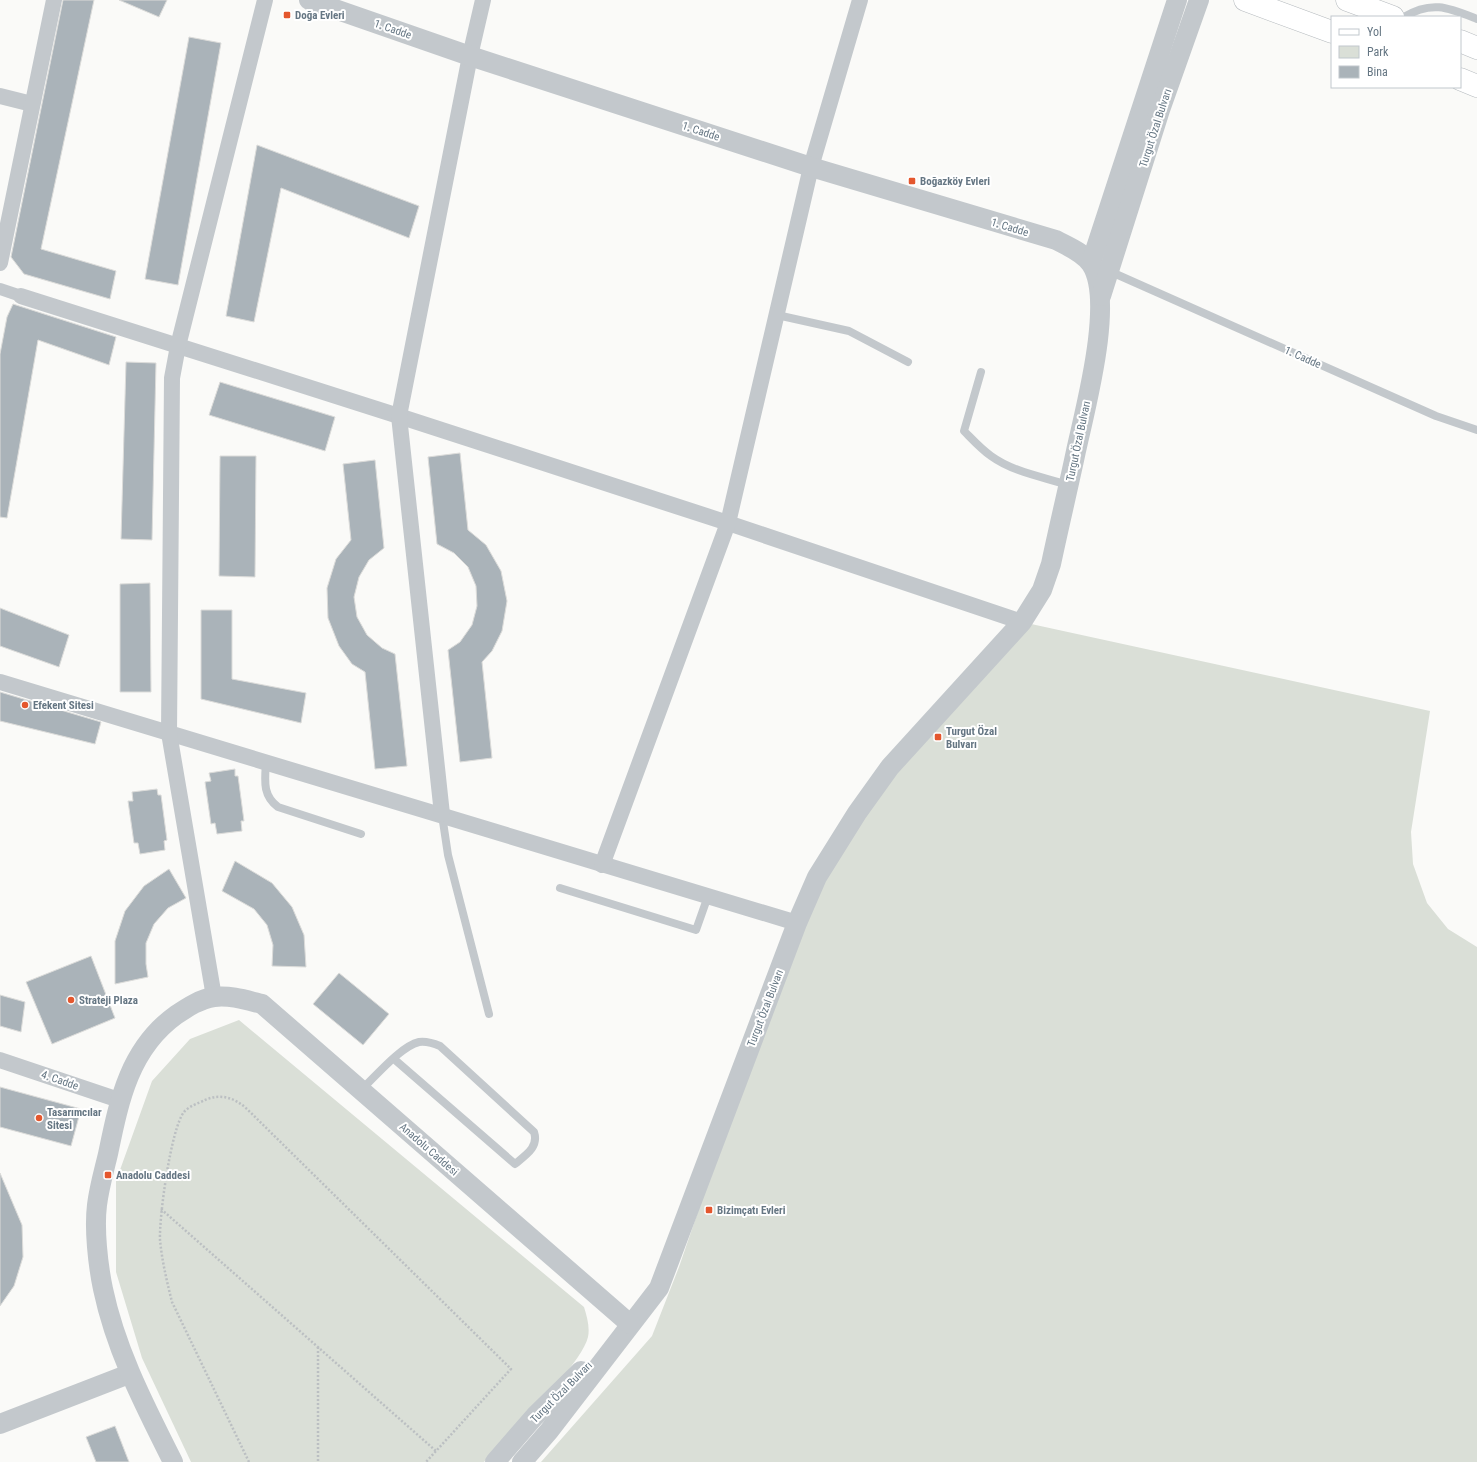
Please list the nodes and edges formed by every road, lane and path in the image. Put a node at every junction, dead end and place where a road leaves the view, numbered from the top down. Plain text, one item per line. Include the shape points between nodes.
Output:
1 (54, 0) edge
2 (265, 0) edge
3 (309, 0) edge
4 (483, 0) edge
5 (860, 0) edge
6 (1178, 0) edge
7 (1199, 0) edge
8 (1245, 0) edge
9 (1347, 0) edge
10 (1390, 16) edge
11 (1406, 16) edge
12 (1477, 19) edge
13 (1331, 32) edge
14 (1461, 41) edge
15 (1477, 48) edge
16 (470, 56) junction
17 (1461, 79) edge
18 (1477, 86) edge
19 (0, 96) edge
20 (32, 104) junction
21 (811, 168) junction
22 (0, 263) edge
23 (1090, 263) junction
24 (1109, 270) junction
25 (0, 289) edge
26 (21, 296) joint
27 (1099, 302) junction
28 (777, 315) junction
29 (178, 346) junction
30 (908, 362) dead end
31 (980, 372) dead end
32 (399, 416) junction
33 (1477, 430) edge
34 (1068, 485) junction
35 (728, 523) junction
36 (1022, 622) junction
37 (0, 682) edge
38 (169, 733) junction
39 (266, 762) junction
40 (442, 814) junction
41 (361, 834) dead end
42 (602, 865) junction
43 (560, 888) dead end
44 (708, 896) junction
45 (797, 923) junction
46 (214, 998) junction
47 (489, 1014) dead end
48 (394, 1059) junction
49 (0, 1060) edge
50 (361, 1090) junction
51 (119, 1100) junction
52 (162, 1210) junction
53 (630, 1324) junction
54 (318, 1346) junction
55 (129, 1374) junction
56 (0, 1424) edge
57 (436, 1451) junction
58 (173, 1462) edge
59 (249, 1462) edge
60 (318, 1462) edge
61 (426, 1462) edge
62 (495, 1462) edge
63 (522, 1462) edge

1 - 20 street
2 - 29 street
3 - 16 street, 1. Cadde
4 - 16 street
5 - 21 street
6 - 23 street, Turgut Özal Bulvarı
7 - 24 street, Turgut Özal Bulvarı via 1160,110
8 - 13 main road
9 - 10 main road
11 - 12 lane via 1418,9 1436,6 1449,8
14 - 15 main road
16 - 21 street, 1. Cadde
16 - 32 street
17 - 18 main road
19 - 20 street
20 - 22 street
21 - 23 street, 1. Cadde via 1056,240 1082,255
21 - 28 street
23 - 27 street, Turgut Özal Bulvarı via 1098,282
24 - 27 street, Turgut Özal Bulvarı
24 - 33 lane, 1. Cadde via 1436,416
25 - 26 street
26 - 29 street
27 - 34 street, Turgut Özal Bulvarı via 1098,345
28 - 30 lane via 849,331
28 - 35 street
29 - 32 street
29 - 38 street via 172,378
31 - 34 lane via 964,431 982,450 1002,463
32 - 35 street
32 - 40 street
34 - 36 street, Turgut Özal Bulvarı via 1051,564 1042,590
35 - 36 street
35 - 42 street
36 - 45 street, Turgut Özal Bulvarı via 890,767 857,813 817,877
37 - 38 street
38 - 39 street
38 - 46 street
39 - 40 street
39 - 41 lane via 265,789 273,804
40 - 42 street
40 - 47 lane via 448,855
42 - 44 street
43 - 44 lane via 696,930
44 - 45 street
45 - 53 street, Turgut Özal Bulvarı via 658,1288
46 - 50 street, Anadolu Caddesi via 239,998 262,1004
46 - 51 street, Anadolu Caddesi via 192,1004 150,1037 135,1062
48 - 48 lane via 405,1048 418,1042 440,1046 534,1132 535,1141 532,1149 516,1164
48 - 50 lane
49 - 51 street, 4. Cadde
50 - 53 street, Anadolu Caddesi
51 - 55 street, Anadolu Caddesi via 97,1205 98,1245 103,1288
52 - 54 path
52 - 57 path via 176,1126 185,1111 212,1097 225,1096 239,1102 511,1369
52 - 59 path via 160,1240 172,1302
53 - 62 street, Turgut Özal Bulvarı via 535,1416
53 - 63 street, Turgut Özal Bulvarı
54 - 57 path
54 - 60 path
55 - 56 street
55 - 58 street, Anadolu Caddesi
57 - 61 path

